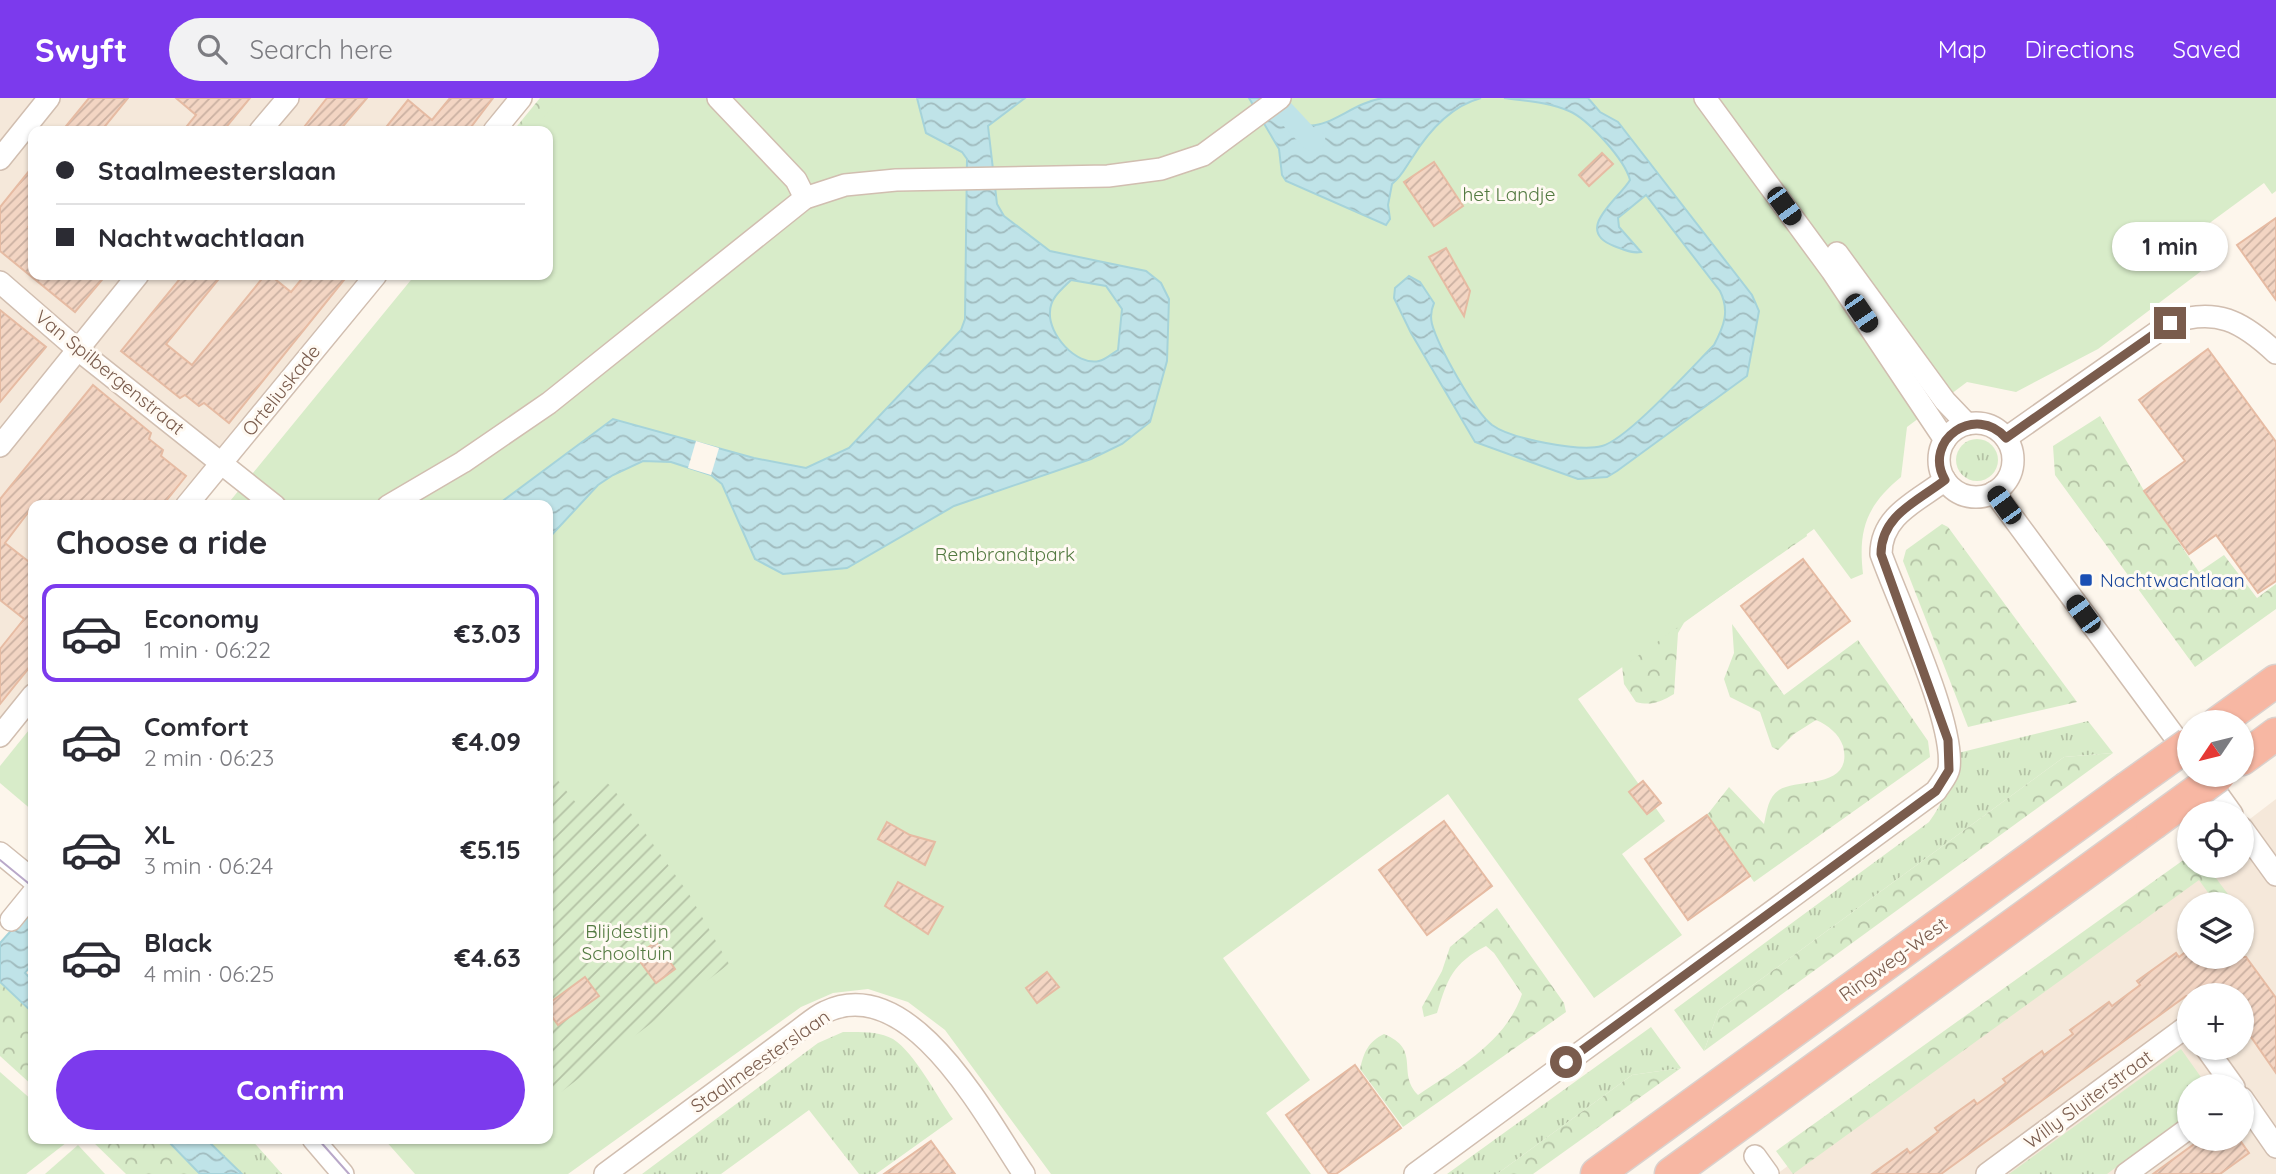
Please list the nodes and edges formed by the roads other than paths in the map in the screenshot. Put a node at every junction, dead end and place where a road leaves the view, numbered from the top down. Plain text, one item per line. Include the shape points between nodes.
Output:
1 (49, 98) edge
2 (288, 98) edge
3 (521, 98) edge
4 (718, 98) edge
5 (1280, 98) edge
6 (1705, 98) edge
7 (1723, 98) edge
8 (264, 126) edge
9 (498, 126) edge
10 (0, 159) edge
11 (805, 198) junction
12 (134, 280) edge
13 (372, 280) edge
14 (0, 282) edge
15 (76, 348) junction
16 (2276, 353) edge
17 (1967, 424) junction
18 (2006, 438) junction
19 (1945, 440) junction
20 (0, 446) edge
21 (222, 461) junction
22 (1945, 480) junction
23 (1994, 492) junction
24 (191, 500) edge
25 (268, 500) edge
26 (397, 500) edge
27 (2276, 681) edge
28 (28, 701) edge
29 (2236, 710) edge
30 (0, 736) edge
31 (2272, 737) edge
32 (2177, 740) edge
33 (2254, 750) edge
34 (2177, 753) edge
35 (2202, 788) edge
36 (2254, 844) edge
37 (0, 853) edge
38 (2276, 874) edge
39 (28, 879) edge
40 (28, 888) edge
41 (11, 920) dead end
42 (2177, 1034) edge
43 (2254, 1115) edge
44 (2177, 1137) edge
45 (317, 1144) edge
46 (2276, 1147) edge
47 (1755, 1156) dead end
48 (343, 1174) edge
49 (605, 1174) edge
50 (1024, 1174) edge
51 (1415, 1174) edge
52 (1597, 1174) edge
53 (1671, 1174) edge
54 (1768, 1174) edge
55 (1987, 1174) edge
56 (2126, 1174) edge

1 - 10 street
2 - 8 street
3 - 9 street
4 - 11 street via 796,180
5 - 11 street via 1203,155 1161,169 1108,176 845,185
6 - 19 street via 1832,271
7 - 17 street via 1945,401
11 - 26 street via 549,403 463,462
12 - 15 street
13 - 21 street, Orteliuskade
14 - 15 street, Van Spilbergenstraat
15 - 20 street
15 - 21 street, Van Spilbergenstraat
16 - 18 street via 2252,331 2235,323 2194,315 2170,323
17 - 18 street via 1988,425
17 - 19 street
18 - 23 street via 2012,465 2006,481
19 - 22 street via 1939,461
21 - 24 street, Orteliuskade
21 - 25 street, Van Spilbergenstraat
22 - 23 street via 1969,496
22 - 51 street via 1890,520 1881,542 1881,554 1948,740 1949,770 1936,791
23 - 32 street
27 - 29 highway
28 - 30 street
31 - 33 highway
34 - 52 highway, Ringweg-West, bridge
35 - 53 highway, bridge
36 - 38 street
37 - 39 street
40 - 41 street
42 - 55 street, Willy Sluiterstraat
43 - 46 street
44 - 56 street
45 - 48 street
47 - 54 street
49 - 50 street, Staalmeesterslaan via 825,1012 845,1006 874,1006 931,1042

